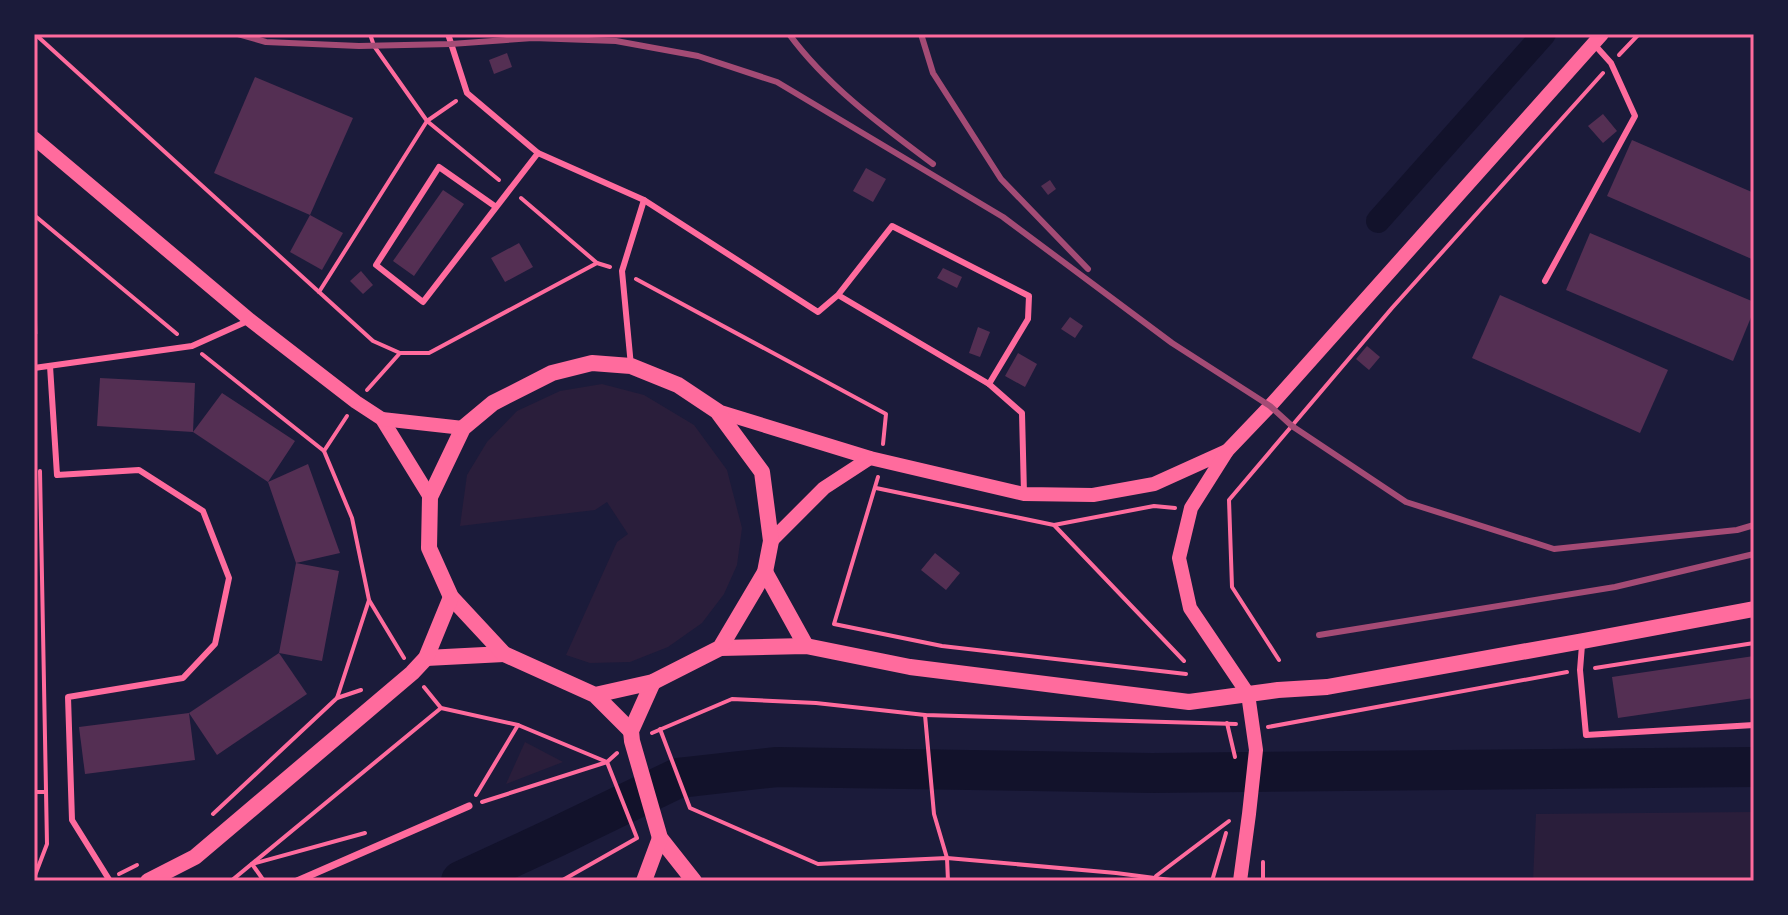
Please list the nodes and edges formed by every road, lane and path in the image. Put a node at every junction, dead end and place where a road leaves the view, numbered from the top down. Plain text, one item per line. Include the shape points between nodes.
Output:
1 (370, 34) edge
2 (448, 34) edge
3 (1639, 34) edge
4 (1598, 39) edge
5 (1611, 63) junction
6 (467, 93) junction
7 (427, 121) junction
8 (34, 138) edge
9 (538, 153) junction
10 (510, 189) junction
11 (644, 200) junction
12 (496, 207) junction
13 (34, 215) edge
14 (597, 263) dead end
15 (1545, 281) dead end
16 (319, 292) dead end
17 (838, 295) junction
18 (250, 320) junction
19 (192, 346) junction
20 (50, 366) junction
21 (631, 366) junction
22 (34, 368) edge
23 (989, 384) junction
24 (717, 411) junction
25 (382, 419) junction
26 (463, 428) junction
27 (1227, 451) junction
28 (40, 458) dead end
29 (870, 458) junction
30 (876, 488) dead end
31 (1024, 494) junction
32 (430, 497) junction
33 (1154, 506) dead end
34 (1054, 525) junction
35 (771, 541) junction
36 (765, 572) junction
37 (451, 597) junction
38 (369, 600) junction
39 (1754, 609) edge
40 (1583, 641) junction
41 (806, 646) junction
42 (720, 648) junction
43 (504, 654) junction
44 (426, 658) junction
45 (1279, 660) dead end
46 (1184, 661) dead end
47 (412, 673) junction
48 (653, 682) junction
49 (1248, 694) junction
50 (595, 695) junction
51 (337, 698) dead end
52 (441, 708) dead end
53 (925, 715) dead end
54 (1227, 723) dead end
55 (518, 725) dead end
56 (1754, 725) edge
57 (660, 729) dead end
58 (631, 731) junction
59 (1235, 753) dead end
60 (34, 792) edge
61 (46, 792) junction
62 (469, 806) junction
63 (658, 830) junction
64 (368, 833) dead end
65 (1263, 852) dead end
66 (947, 858) junction
67 (252, 864) junction
68 (1116, 873) junction
69 (1154, 877) junction
70 (34, 878) edge
71 (110, 881) edge
72 (148, 881) edge
73 (231, 881) edge
74 (264, 881) edge
75 (297, 881) edge
76 (561, 881) edge
77 (644, 881) edge
78 (694, 881) edge
79 (948, 881) edge
80 (1116, 881) edge
81 (1178, 881) edge
82 (1212, 881) edge
83 (1240, 881) edge
84 (1263, 881) edge

1 - 7 path
2 - 6 lane
3 - 5 path
4 - 5 lane
4 - 27 street
5 - 15 lane via 1635,116
5 - 45 path via 1229,500 1232,587
6 - 7 path
6 - 9 lane
7 - 10 path
7 - 16 path
8 - 18 street
9 - 10 lane
9 - 11 lane
10 - 12 lane
10 - 14 path
11 - 17 lane via 818,312
11 - 21 lane via 622,271
12 - 12 lane via 423,302 376,265 439,167
13 - 19 path
17 - 23 lane
17 - 23 lane via 892,226 1029,296 1028,319
18 - 19 lane
18 - 25 street
19 - 20 lane
19 - 38 path via 324,451 352,518
20 - 22 lane
20 - 71 lane via 57,475 139,470 203,511 229,578 215,644 183,678 68,697 72,820
21 - 24 main road via 678,385
21 - 26 main road via 592,363 552,373 493,403
23 - 31 lane via 1022,413
24 - 29 street
24 - 35 main road via 762,472
25 - 26 street
25 - 32 street
26 - 32 main road
27 - 31 street via 1154,484 1093,495
27 - 49 street via 1191,508 1179,558 1190,608
28 - 61 path
29 - 31 street
29 - 35 street via 824,488
30 - 34 path
32 - 37 main road via 429,548
33 - 34 path
34 - 46 path
35 - 36 main road
36 - 41 main road
36 - 42 main road
37 - 43 main road
37 - 44 main road
38 - 47 path
38 - 51 path
39 - 40 main road
40 - 49 main road via 1327,687
40 - 56 lane via 1586,735
41 - 42 main road
41 - 49 main road via 910,667 1189,702
42 - 48 main road
43 - 44 main road
43 - 50 main road
44 - 47 main road
47 - 72 main road via 195,857
48 - 50 main road
48 - 58 main road
49 - 83 street via 1256,750
50 - 58 main road
52 - 67 path
53 - 66 path via 934,814
54 - 59 path
55 - 62 path
57 - 66 path via 690,808 818,864
58 - 63 main road
60 - 61 path
61 - 70 path via 47,844
62 - 75 street
62 - 76 path via 607,762 637,838
63 - 77 main road
63 - 78 main road
64 - 67 path
65 - 84 path
66 - 68 path
66 - 79 path
67 - 73 path
67 - 74 path
68 - 69 path
68 - 80 path
69 - 81 path
69 - 82 path via 1231,819

